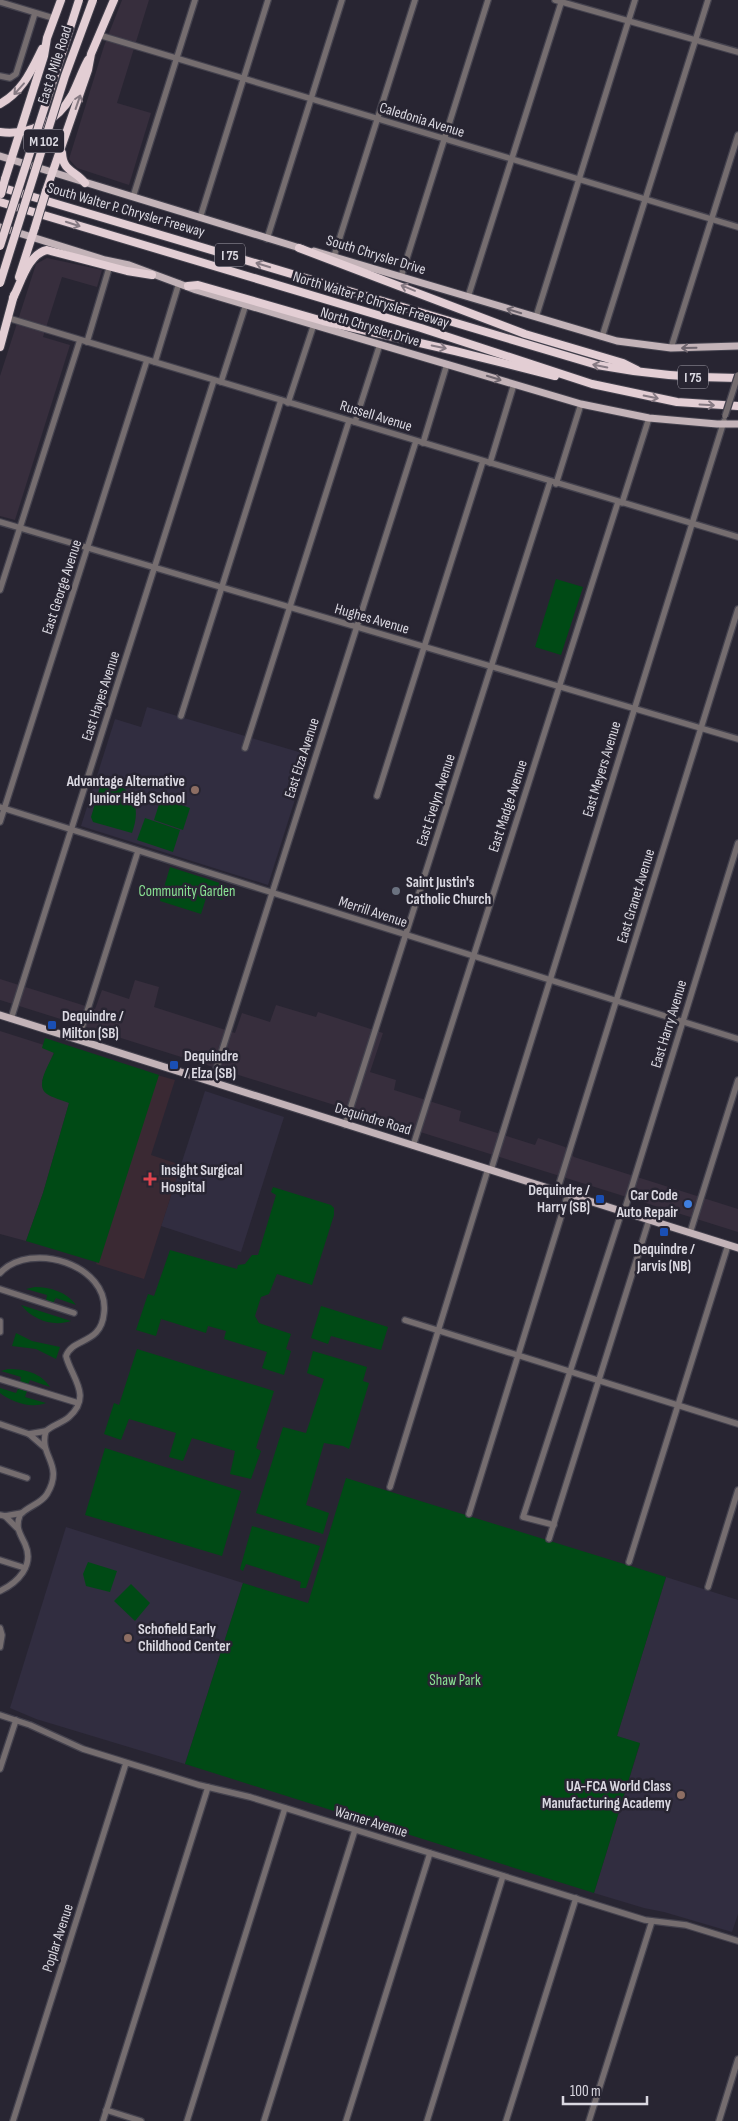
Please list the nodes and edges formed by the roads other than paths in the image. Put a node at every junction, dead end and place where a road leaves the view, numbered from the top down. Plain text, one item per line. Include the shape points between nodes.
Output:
1 (61, 0) edge
2 (79, 0) edge
3 (93, 0) edge
4 (114, 0) edge
5 (195, 0) edge
6 (268, 0) edge
7 (342, 0) edge
8 (415, 0) edge
9 (488, 0) edge
10 (635, 0) edge
11 (708, 0) edge
12 (559, 1) edge
13 (0, 2) edge
14 (35, 13) junction
15 (53, 18) junction
16 (628, 21) junction
17 (48, 35) junction
18 (99, 36) junction
19 (696, 40) junction
20 (738, 52) edge
21 (92, 54) junction
22 (176, 59) junction
23 (0, 76) edge
24 (243, 80) junction
25 (310, 99) junction
26 (0, 104) edge
27 (378, 120) junction
28 (0, 132) edge
29 (20, 132) junction
30 (738, 135) edge
31 (445, 140) junction
32 (62, 148) junction
33 (0, 156) edge
34 (11, 160) junction
35 (512, 160) junction
36 (53, 174) junction
37 (579, 179) junction
38 (84, 183) junction
39 (0, 187) edge
40 (0, 196) edge
41 (133, 197) junction
42 (646, 200) junction
43 (0, 202) edge
44 (39, 213) junction
45 (200, 218) junction
46 (712, 219) junction
47 (0, 227) edge
48 (738, 227) edge
49 (32, 236) junction
50 (267, 239) junction
51 (0, 246) edge
52 (299, 248) junction
53 (334, 256) junction
54 (108, 263) junction
55 (152, 275) joint
56 (401, 277) junction
57 (0, 283) edge
58 (179, 283) junction
59 (188, 286) junction
60 (468, 297) junction
61 (13, 298) junction
62 (246, 304) junction
63 (536, 317) junction
64 (8, 318) junction
65 (314, 324) junction
66 (602, 337) junction
67 (80, 340) junction
68 (87, 342) junction
69 (380, 344) junction
70 (738, 346) edge
71 (0, 347) edge
72 (671, 348) junction
73 (147, 360) junction
74 (155, 362) junction
75 (447, 364) junction
76 (648, 374) junction
77 (738, 377) edge
78 (214, 380) junction
79 (221, 382) junction
80 (514, 384) junction
81 (592, 384) junction
82 (281, 400) junction
83 (288, 403) junction
84 (581, 404) junction
85 (738, 406) edge
86 (648, 418) junction
87 (352, 422) junction
88 (723, 424) junction
89 (738, 424) edge
90 (419, 442) junction
91 (486, 462) junction
92 (553, 483) junction
93 (620, 503) junction
94 (0, 522) edge
95 (692, 524) junction
96 (20, 528) junction
97 (738, 537) edge
98 (87, 548) junction
99 (155, 568) junction
100 (222, 588) junction
101 (0, 590) edge
102 (289, 608) junction
103 (738, 609) edge
104 (357, 628) junction
105 (424, 647) junction
106 (491, 667) junction
107 (559, 687) junction
108 (634, 709) junction
109 (181, 716) dead end
110 (701, 729) junction
111 (738, 740) edge
112 (245, 748) dead end
113 (377, 796) dead end
114 (2, 808) edge
115 (0, 822) edge
116 (71, 829) junction
117 (738, 843) edge
118 (138, 851) junction
119 (272, 893) junction
120 (406, 935) junction
121 (473, 957) junction
122 (550, 980) junction
123 (616, 1001) junction
124 (0, 1015) edge
125 (11, 1019) junction
126 (683, 1022) junction
127 (738, 1039) edge
128 (78, 1040) junction
129 (738, 1080) edge
130 (212, 1082) junction
131 (346, 1125) junction
132 (413, 1146) junction
133 (489, 1170) junction
134 (557, 1191) junction
135 (568, 1194) junction
136 (623, 1212) junction
137 (649, 1220) junction
138 (690, 1233) junction
139 (728, 1244) junction
140 (738, 1248) edge
141 (0, 1273) edge
142 (0, 1289) edge
143 (74, 1313) dead end
144 (405, 1320) dead end
145 (0, 1321) edge
146 (438, 1330) junction
147 (0, 1332) edge
148 (518, 1355) junction
149 (571, 1372) junction
150 (0, 1379) edge
151 (599, 1380) junction
152 (78, 1403) junction
153 (678, 1405) junction
154 (0, 1424) edge
155 (738, 1424) edge
156 (46, 1431) junction
157 (29, 1434) junction
158 (44, 1447) junction
159 (0, 1469) edge
160 (27, 1478) dead end
161 (390, 1487) dead end
162 (738, 1490) edge
163 (22, 1513) junction
164 (469, 1514) dead end
165 (2, 1515) edge
166 (554, 1525) junction
167 (17, 1528) junction
168 (550, 1538) dead end
169 (0, 1560) edge
170 (629, 1562) dead end
171 (25, 1568) junction
172 (708, 1587) dead end
173 (0, 1591) edge
174 (0, 1628) edge
175 (0, 1647) edge
176 (0, 1715) edge
177 (16, 1720) junction
178 (126, 1763) junction
179 (0, 1769) edge
180 (208, 1787) junction
181 (285, 1808) junction
182 (355, 1830) junction
183 (430, 1853) junction
184 (503, 1876) junction
185 (576, 1898) junction
186 (652, 1921) junction
187 (738, 1941) edge
188 (738, 2059) edge
189 (106, 2110) junction
190 (13, 2121) edge
191 (103, 2121) edge
192 (141, 2121) edge
193 (187, 2121) edge
194 (264, 2121) edge
195 (346, 2121) edge
196 (427, 2121) edge
197 (506, 2121) edge
198 (589, 2121) edge
199 (719, 2121) edge

1 - 15 highway
2 - 51 highway, East 8 Mile Road / M 102, bridge
3 - 57 highway, East 8 Mile Road / M 102, bridge via 62,85
4 - 18 highway
5 - 22 street
6 - 24 street
7 - 25 street
8 - 27 street
9 - 31 street
10 - 16 street
11 - 19 street
12 - 16 street
12 - 35 street
13 - 14 street
14 - 15 street
14 - 23 street via 16,74 10,78
15 - 17 highway
16 - 19 street
16 - 37 street
17 -> 26 highway via 26,80 13,96
17 - 29 highway
18 - 21 highway
18 - 22 street, Caledonia Avenue
19 - 20 street
19 - 42 street
21 - 29 highway via 61,111 44,124
32 -> 21 highway
22 - 24 street, Caledonia Avenue
22 - 41 street
24 - 25 street, Caledonia Avenue
24 - 45 street
25 - 27 street, Caledonia Avenue
25 - 50 street
27 - 31 street, Caledonia Avenue
27 - 53 street
28 - 29 highway
29 - 34 highway
30 - 46 street
31 - 35 street, Caledonia Avenue
31 - 56 street
32 - 36 highway
32 - 38 highway via 64,165
33 - 34 main road, South Chrysler Drive
34 - 36 main road, South Chrysler Drive
34 - 40 highway, bridge
35 - 37 street, Caledonia Avenue
35 - 60 street
36 - 38 main road, South Chrysler Drive
36 - 44 highway, bridge
37 - 42 street, Caledonia Avenue
37 - 63 street
38 - 41 main road, South Chrysler Drive
76 -> 39 highway, South Walter P. Chrysler Freeway / I 75 via 597,365
41 - 45 main road, South Chrysler Drive
42 - 46 street, Caledonia Avenue
42 - 66 street
43 - 44 highway, North Walter P. Chrysler Freeway / I 75
44 - 49 highway, bridge
44 -> 81 highway, North Walter P. Chrysler Freeway / I 75 via 421,328
45 - 50 main road, South Chrysler Drive
46 - 48 street, Caledonia Avenue
46 - 72 street
47 - 49 main road
49 - 54 main road
49 - 61 highway
50 - 52 main road, South Chrysler Drive
52 - 53 main road, South Chrysler Drive
76 -> 52 highway via 623,363 525,334
53 - 56 main road, South Chrysler Drive
54 - 55 highway
54 - 61 highway via 52,250 43,251 32,258
54 - 68 street
55 - 58 main road, North Chrysler Drive
56 - 60 main road, South Chrysler Drive
58 - 59 main road, North Chrysler Drive
58 - 74 street
59 - 62 main road, North Chrysler Drive
59 -> 81 highway via 198,285 323,321
63 -> 60 main road, South Chrysler Drive
61 - 64 highway
62 - 65 main road, North Chrysler Drive
62 - 79 street
63 - 66 main road, South Chrysler Drive
64 - 67 street, Russell Avenue
64 - 71 highway
65 - 69 main road, North Chrysler Drive
65 - 83 street
66 - 72 main road, South Chrysler Drive
67 - 68 street, Russell Avenue
67 - 96 street
68 - 73 street, Russell Avenue
69 - 75 main road, North Chrysler Drive
69 - 87 street
70 -> 72 main road, South Chrysler Drive
73 - 74 street, Russell Avenue
73 - 98 street, East George Avenue
74 - 78 street, Russell Avenue
75 -> 80 main road, North Chrysler Drive
75 - 90 street, East Elza Avenue
76 - 77 highway, South Walter P. Chrysler Freeway / I 75
77 - 88 street, East Meyers Avenue, bridge
78 - 79 street, Russell Avenue
78 - 99 street, East Hayes Avenue
79 - 82 street, Russell Avenue
80 - 84 main road, North Chrysler Drive
80 - 91 street
81 -> 85 highway, North Walter P. Chrysler Freeway / I 75 via 677,402
82 - 83 street, Russell Avenue
82 - 100 street
83 - 87 street, Russell Avenue
84 - 86 main road, North Chrysler Drive
84 - 92 street, East Evelyn Avenue
86 - 88 main road, North Chrysler Drive
86 - 93 street, East Madge Avenue
87 - 90 street, Russell Avenue
87 - 102 street
88 - 89 main road, North Chrysler Drive
88 - 95 street, East Meyers Avenue
90 - 91 street, Russell Avenue
90 - 104 street, East Elza Avenue
91 - 92 street, Russell Avenue
91 - 105 street
92 - 93 street, Russell Avenue
92 - 106 street, East Evelyn Avenue
93 - 95 street, Russell Avenue
93 - 107 street, East Madge Avenue
94 - 96 street, Hughes Avenue
95 - 97 street, Russell Avenue
95 - 108 street, East Meyers Avenue
96 - 98 street, Hughes Avenue
96 - 101 street
98 - 99 street, Hughes Avenue
98 - 114 street, East George Avenue
99 - 100 street, Hughes Avenue
99 - 116 street, East Hayes Avenue
100 - 102 street, Hughes Avenue
100 - 109 street
102 - 104 street, Hughes Avenue
102 - 112 street
103 - 110 street, East Granet Avenue
104 - 105 street, Hughes Avenue
104 - 119 street, East Elza Avenue
105 - 106 street, Hughes Avenue
105 - 113 street
106 - 107 street, Hughes Avenue
106 - 120 street, East Evelyn Avenue
107 - 108 street, Hughes Avenue
107 - 121 street, East Madge Avenue
108 - 110 street, Hughes Avenue
108 - 122 street, East Meyers Avenue
110 - 111 street, Hughes Avenue
110 - 123 street, East Granet Avenue
114 - 115 street, East George Avenue
114 - 116 street, Merrill Avenue
116 - 118 street, Merrill Avenue
116 - 125 street, East Hayes Avenue
117 - 126 street, East Harry Avenue
118 - 119 street, Merrill Avenue
118 - 128 street
119 - 120 street, Merrill Avenue
119 - 130 street, East Elza Avenue
120 - 121 street, Merrill Avenue
120 - 131 street, East Evelyn Avenue
121 - 122 street, Merrill Avenue
121 - 132 street, East Madge Avenue
122 - 123 street, Merrill Avenue
122 - 133 street, East Meyers Avenue
123 - 126 street, Merrill Avenue
123 - 134 street, East Granet Avenue
124 - 125 main road, Dequindre Road
125 - 128 main road, Dequindre Road
126 - 127 street, Merrill Avenue
126 - 136 street, East Harry Avenue
128 - 130 main road, Dequindre Road
129 - 138 street
130 - 131 main road, Dequindre Road
131 - 132 main road, Dequindre Road
132 - 133 main road, Dequindre Road
133 - 134 main road, Dequindre Road
133 - 146 street, East Meyers Avenue
134 - 135 main road, Dequindre Road
135 - 136 main road, Dequindre Road
135 - 148 street
136 - 137 main road, Dequindre Road
136 - 149 street, East Harry Avenue
137 - 138 main road, Dequindre Road
137 - 151 street
138 - 139 main road, Dequindre Road
139 - 140 main road, Dequindre Road
139 - 153 street
141 - 152 street via 16,1261 29,1258 59,1260 80,1270 96,1285 105,1306 102,1323 98,1332 72,1348 66,1356 80,1389
142 - 143 street
144 - 146 street
145 - 147 street
146 - 148 street
146 - 161 street, East Meyers Avenue
148 - 149 street
148 - 164 street
149 - 151 street
149 - 166 street, East Harry Avenue via 523,1517
150 - 152 street
151 - 153 street
151 - 166 street
152 - 156 street via 71,1415
153 - 155 street
153 - 170 street
154 - 157 street
156 - 157 street
156 - 158 street
157 - 158 street
158 - 163 street via 54,1469 54,1478 47,1495
159 - 160 street
162 - 172 street
163 - 165 street
163 - 167 street
165 - 167 street
166 - 168 street
167 - 171 street via 27,1549
169 - 171 street
171 - 173 street via 16,1582
174 - 175 street
176 - 177 street, Warner Avenue
177 - 178 street, Warner Avenue via 83,1749
177 - 179 street
178 - 180 street, Warner Avenue
178 - 190 street, Poplar Avenue
180 - 181 street, Warner Avenue
180 - 189 street
181 - 182 street, Warner Avenue
181 - 193 street
182 - 183 street, Warner Avenue
182 - 194 street
183 - 184 street, Warner Avenue
183 - 195 street
184 - 185 street, Warner Avenue
184 - 196 street
185 - 186 street, Warner Avenue
185 - 197 street
186 - 187 street, Warner Avenue via 686,1925
186 - 198 street
188 - 199 street
189 - 191 street
189 - 192 street

